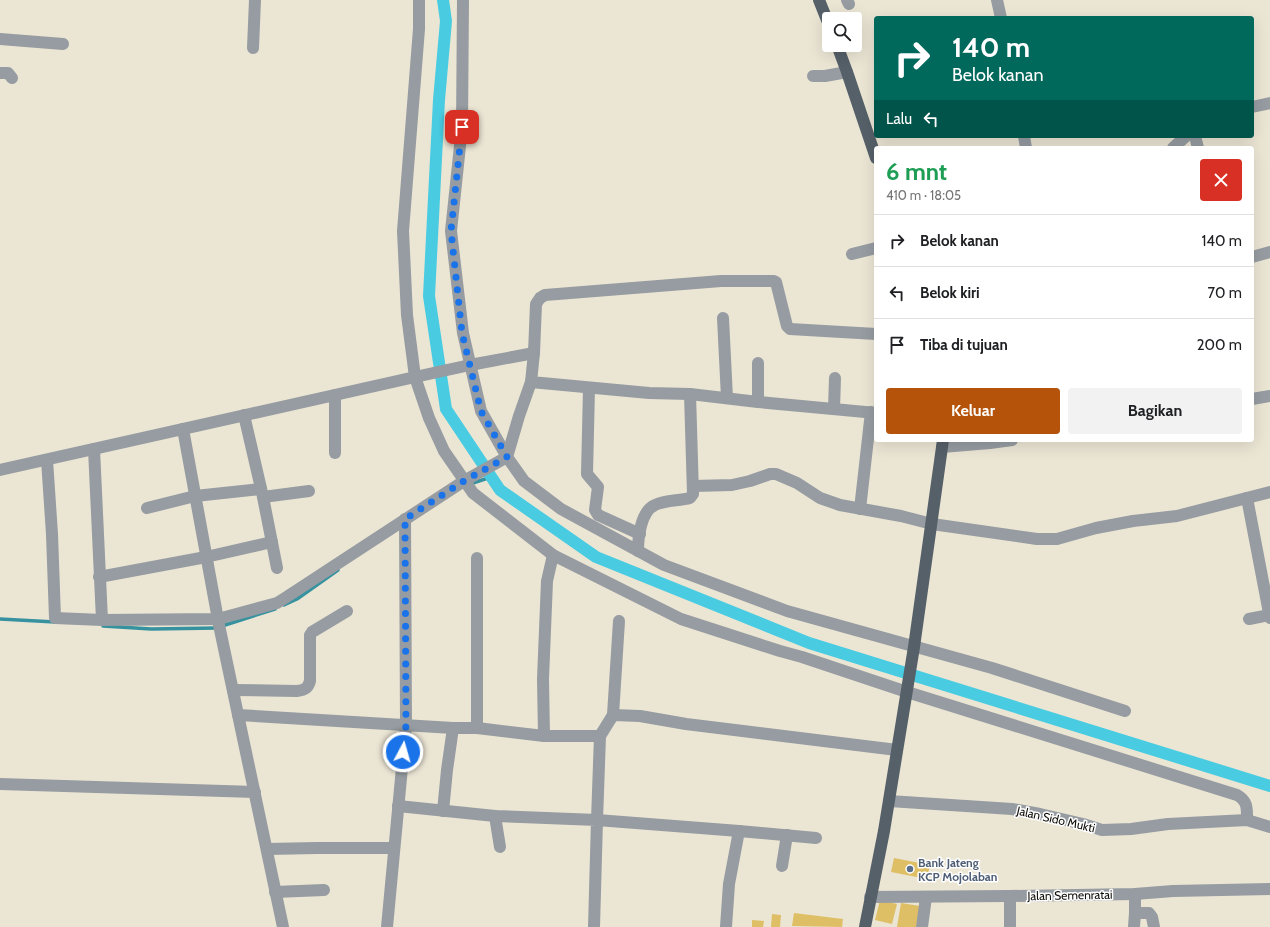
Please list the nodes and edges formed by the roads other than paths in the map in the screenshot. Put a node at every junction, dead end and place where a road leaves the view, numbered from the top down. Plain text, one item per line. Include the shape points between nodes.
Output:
1 (254, 0) edge
2 (419, 0) edge
3 (463, 0) edge
4 (819, 0) edge
5 (997, 0) edge
6 (824, 12) edge
7 (1000, 16) edge
8 (0, 39) edge
9 (62, 44) dead end
10 (253, 48) dead end
11 (840, 52) edge
12 (847, 72) junction
13 (0, 73) edge
14 (813, 76) dead end
15 (12, 78) dead end
16 (1270, 103) edge
17 (1254, 107) edge
18 (1184, 138) edge
19 (1175, 146) edge
20 (874, 152) edge
21 (874, 248) edge
22 (1270, 252) edge
23 (852, 254) dead end
24 (1254, 256) edge
25 (723, 318) dead end
26 (874, 334) edge
27 (534, 353) junction
28 (758, 363) dead end
29 (466, 366) junction
30 (418, 376) junction
31 (835, 378) dead end
32 (531, 382) junction
33 (589, 388) junction
34 (690, 394) junction
35 (335, 395) junction
36 (1270, 396) edge
37 (727, 398) junction
38 (1254, 399) edge
39 (758, 402) junction
40 (834, 409) junction
41 (873, 412) edge
42 (244, 415) junction
43 (183, 429) junction
44 (997, 442) edge
45 (942, 443) edge
46 (94, 449) junction
47 (335, 454) dead end
48 (506, 458) junction
49 (47, 460) junction
50 (0, 470) edge
51 (466, 480) junction
52 (693, 486) junction
53 (309, 491) dead end
54 (1270, 492) edge
55 (262, 493) junction
56 (195, 496) junction
57 (1247, 498) junction
58 (147, 508) dead end
59 (860, 509) junction
60 (405, 519) junction
61 (932, 524) junction
62 (640, 534) junction
63 (272, 542) junction
64 (638, 551) junction
65 (553, 555) junction
66 (206, 557) junction
67 (477, 558) dead end
68 (277, 568) dead end
69 (100, 577) junction
70 (347, 611) dead end
71 (1270, 616) edge
72 (1249, 619) dead end
73 (102, 620) junction
74 (619, 621) dead end
75 (219, 626) junction
76 (914, 650) junction
77 (908, 686) junction
78 (233, 690) junction
79 (1125, 711) dead end
80 (238, 715) junction
81 (613, 715) junction
82 (406, 725) junction
83 (453, 728) junction
84 (477, 728) junction
85 (544, 736) junction
86 (600, 736) junction
87 (897, 750) junction
88 (0, 784) edge
89 (255, 792) junction
90 (888, 801) junction
91 (398, 806) junction
92 (443, 811) junction
93 (495, 816) junction
94 (597, 820) junction
95 (1247, 820) junction
96 (1270, 827) edge
97 (739, 831) junction
98 (787, 835) junction
99 (816, 838) dead end
100 (500, 847) dead end
101 (394, 848) junction
102 (268, 849) junction
103 (782, 866) dead end
104 (1270, 889) edge
105 (324, 890) dead end
106 (275, 892) junction
107 (1135, 894) junction
108 (1010, 896) junction
109 (870, 897) junction
110 (926, 897) junction
111 (1136, 913) junction
112 (283, 927) edge
113 (387, 927) edge
114 (594, 927) edge
115 (726, 927) edge
116 (865, 927) edge
117 (922, 927) edge
118 (1010, 927) edge
119 (1134, 927) edge
120 (1154, 927) edge

1 - 10 street
2 - 30 street via 403,231 407,314
3 - 29 street via 462,127 451,231
4 - 6 main road
5 - 7 street
8 - 9 street
11 - 12 main road
12 - 14 street
12 - 20 main road
13 - 15 street via 8,73
16 - 17 street
18 - 19 street
21 - 23 street
22 - 24 street
25 - 37 street
26 - 27 street via 790,329 787,326 776,282 722,281 546,295 536,304
27 - 29 street
27 - 32 street
28 - 39 street
29 - 30 street
29 - 48 street via 481,411
30 - 35 street
30 - 51 street via 429,418 444,451
31 - 40 street
32 - 33 street
32 - 48 street
33 - 34 street
33 - 62 street via 586,474 598,487 595,510 598,515
34 - 37 street
34 - 52 street
35 - 42 street
35 - 47 street
36 - 38 street
37 - 39 street
39 - 40 street
40 - 41 street
41 - 59 street
42 - 43 street
42 - 55 street
43 - 46 street
43 - 56 street
44 - 45 street
45 - 61 main road
46 - 49 street
46 - 69 street
48 - 51 street
48 - 64 street via 524,481 561,509
49 - 50 street
49 - 73 street via 55,618
51 - 60 street
51 - 65 street via 473,493
52 - 59 street via 732,485 776,474 797,483 820,498
52 - 62 street via 690,498 655,505 649,510 643,519
53 - 55 street
54 - 57 street
55 - 56 street
55 - 63 street
56 - 58 street
56 - 66 street
57 - 61 street via 1177,516 1096,528 1057,540
57 - 71 street
59 - 61 street
60 - 75 street via 277,603
60 - 82 street
61 - 76 main road
62 - 64 street
63 - 66 street
63 - 68 street
64 - 76 street via 664,565 786,611
65 - 77 street via 681,619 780,651
65 - 85 street via 547,581 543,679
66 - 69 street
66 - 75 street
67 - 84 street
69 - 73 street
70 - 78 street via 310,635 310,681 305,690
71 - 72 street
73 - 75 street
74 - 81 street
75 - 78 street
76 - 77 main road
76 - 79 street via 992,668
77 - 87 main road
77 - 95 street via 1237,795 1246,803
78 - 80 street
80 - 82 street
80 - 89 street
81 - 86 street
81 - 87 street via 640,716
82 - 83 street
82 - 91 street
83 - 84 street
83 - 92 street
84 - 85 street
85 - 86 street
86 - 94 street
87 - 90 main road
88 - 89 street
89 - 102 street
90 - 95 street, Jalan Sido Mukti via 1012,809 1102,830
90 - 109 main road
91 - 92 street
91 - 101 street
92 - 93 street
93 - 94 street
93 - 100 street
94 - 97 street
94 - 114 street
95 - 96 street, Jalan Sido Mukti
97 - 98 street
97 - 115 street
98 - 99 street
98 - 103 street
101 - 102 street
101 - 113 street
102 - 106 street
104 - 107 street, Jalan Semenratai
105 - 106 street
106 - 112 street
107 - 108 street, Jalan Semenratai
107 - 111 street
108 - 110 street, Jalan Semenratai
108 - 118 street
109 - 110 street, Jalan Semenratai
109 - 116 main road
110 - 117 street
111 - 119 street
111 - 120 street via 1149,913

